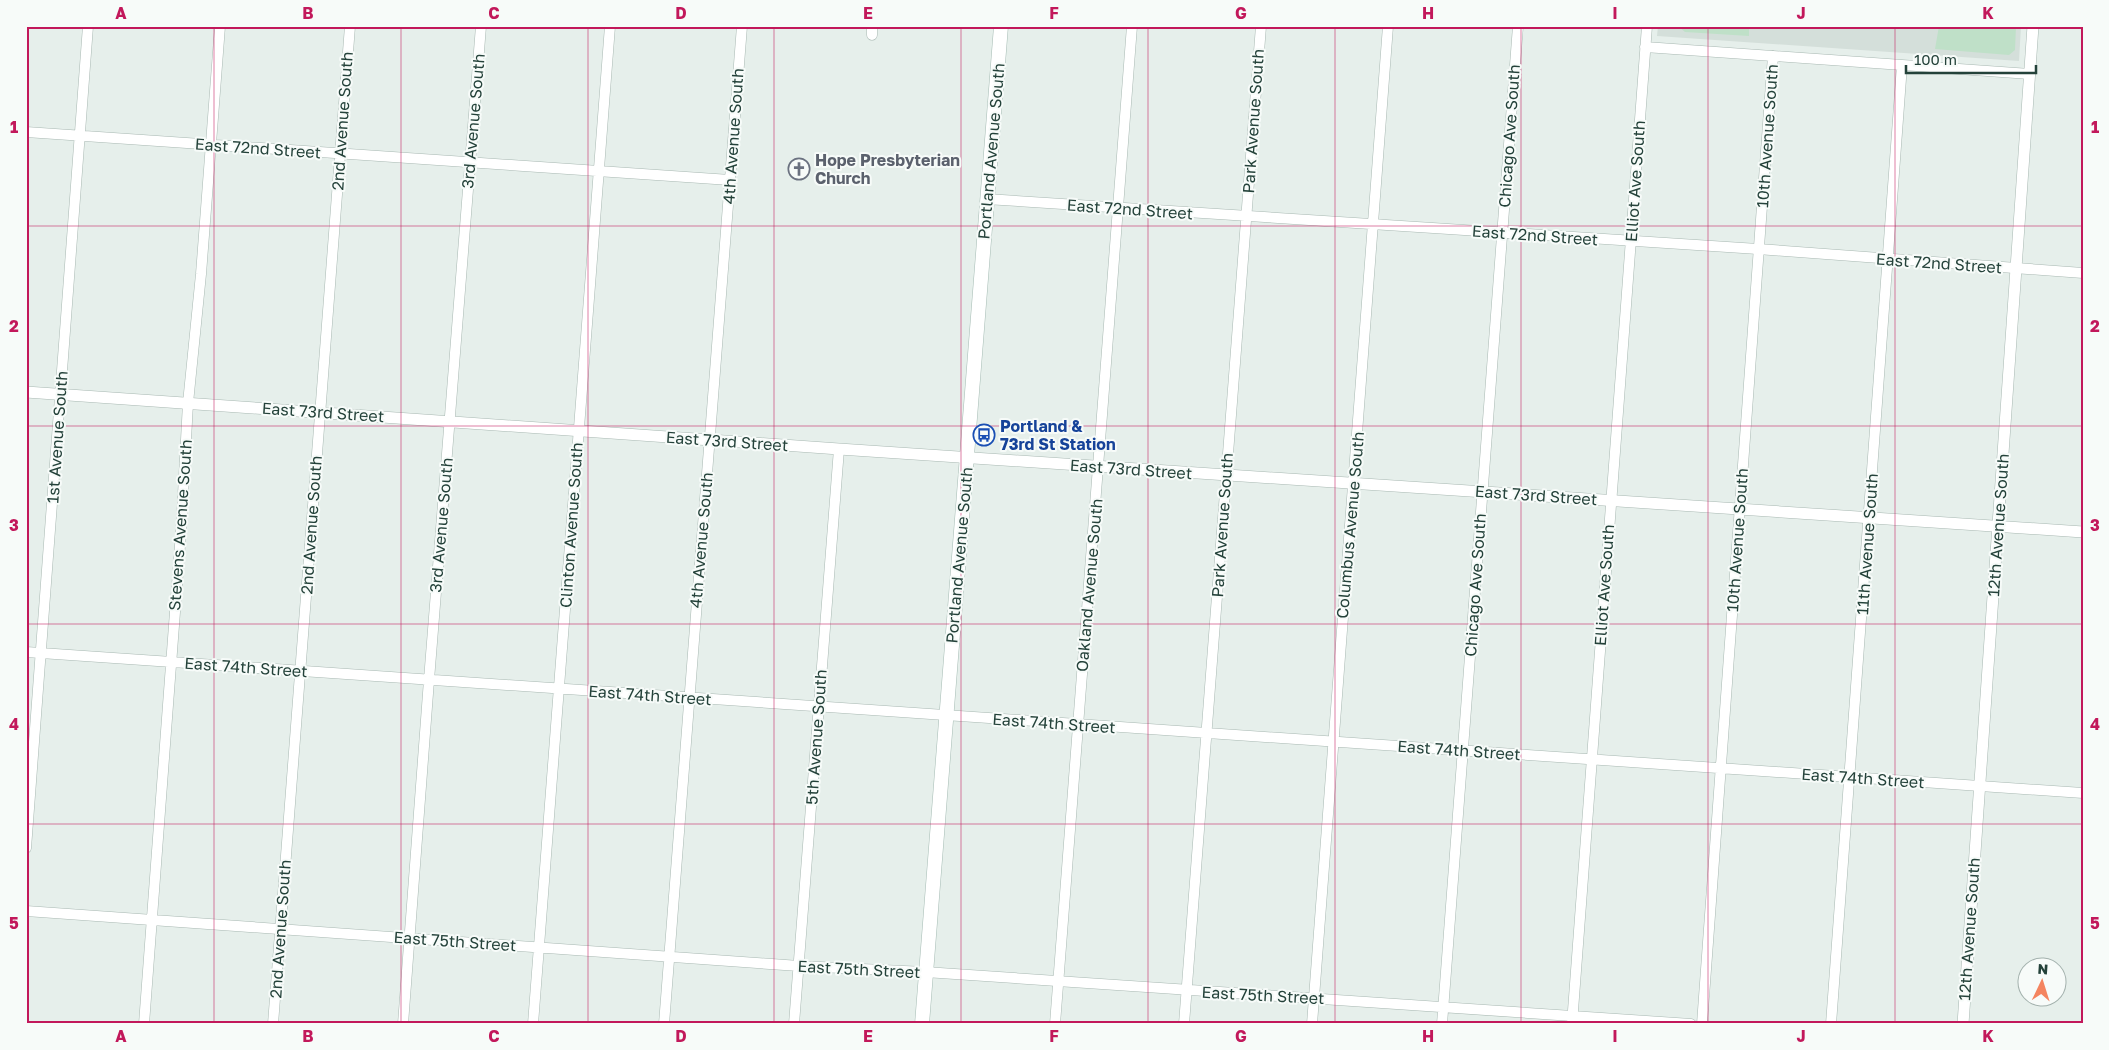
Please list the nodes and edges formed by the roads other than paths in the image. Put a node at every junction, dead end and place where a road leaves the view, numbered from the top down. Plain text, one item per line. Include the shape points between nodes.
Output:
1 (88, 26) edge
2 (220, 26) edge
3 (350, 26) edge
4 (481, 26) edge
5 (610, 26) edge
6 (742, 26) edge
7 (1001, 26) edge
8 (1132, 26) edge
9 (1261, 26) edge
10 (1388, 26) edge
11 (1518, 26) edge
12 (1647, 26) edge
13 (2033, 26) edge
14 (1645, 47) junction
15 (1773, 56) junction
16 (1902, 65) junction
17 (2030, 74) junction
18 (26, 132) edge
19 (80, 135) junction
20 (211, 144) junction
21 (340, 153) junction
22 (470, 162) junction
23 (599, 171) junction
24 (730, 180) junction
25 (986, 199) junction
26 (1118, 208) junction
27 (1246, 217) junction
28 (1373, 224) junction
29 (1502, 232) junction
30 (1630, 241) junction
31 (1758, 250) junction
32 (1888, 259) junction
33 (2016, 268) junction
34 (2083, 273) edge
35 (26, 392) edge
36 (60, 394) junction
37 (188, 403) junction
38 (320, 412) junction
39 (449, 421) junction
40 (579, 431) junction
41 (709, 440) junction
42 (839, 449) junction
43 (968, 458) junction
44 (1098, 467) junction
45 (1226, 475) junction
46 (1354, 482) junction
47 (1482, 491) junction
48 (1610, 500) junction
49 (1739, 509) junction
50 (1869, 518) junction
51 (1997, 526) junction
52 (2083, 532) edge
53 (26, 652) edge
54 (41, 653) junction
55 (170, 662) junction
56 (299, 671) junction
57 (429, 680) junction
58 (559, 689) junction
59 (688, 698) junction
60 (818, 707) junction
61 (945, 716) junction
62 (1078, 725) junction
63 (1206, 734) junction
64 (1333, 741) junction
65 (1463, 750) junction
66 (1592, 759) junction
67 (1720, 767) junction
68 (1850, 776) junction
69 (1980, 787) junction
70 (2083, 793) edge
71 (26, 848) edge
72 (26, 911) edge
73 (151, 920) junction
74 (280, 929) junction
75 (410, 938) junction
76 (539, 947) junction
77 (669, 956) junction
78 (798, 966) junction
79 (925, 972) junction
80 (1058, 981) junction
81 (1186, 990) junction
82 (1314, 997) junction
83 (1444, 1007) junction
84 (1572, 1020) edge
85 (144, 1024) edge
86 (273, 1024) edge
87 (404, 1024) edge
88 (533, 1024) edge
89 (664, 1024) edge
90 (794, 1024) edge
91 (922, 1024) edge
92 (1054, 1024) edge
93 (1184, 1024) edge
94 (1312, 1024) edge
95 (1442, 1024) edge
96 (1691, 1024) edge
97 (1702, 1024) edge
98 (1831, 1024) edge
99 (1963, 1024) edge

1 - 19 street, 1st Avenue South
2 - 20 street, Stevens Avenue South
3 - 21 street, 2nd Avenue South
4 - 22 street, 3rd Avenue South
5 - 23 street, Clinton Avenue South
6 - 24 street, 4th Avenue South
7 - 25 main road, Portland Avenue South
8 - 26 street, Oakland Avenue South
9 - 27 street, Park Avenue South
10 - 28 street, Columbus Avenue South
11 - 29 street, Chicago Ave South
12 - 14 street, Elliot Ave South
13 - 17 street, 12th Avenue South
14 - 15 street
14 - 30 street, Elliot Ave South
15 - 16 street
15 - 31 street, 10th Avenue South
16 - 17 street
16 - 32 street, 11th Avenue South
17 - 33 street, 12th Avenue South
18 - 19 street, East 72nd Street
19 - 20 street, East 72nd Street
19 - 36 street, 1st Avenue South
20 - 21 street, East 72nd Street
20 - 37 street, Stevens Avenue South
21 - 22 street, East 72nd Street
21 - 38 street, 2nd Avenue South
22 - 23 street, East 72nd Street
22 - 39 street, 3rd Avenue South
23 - 24 street, East 72nd Street
23 - 40 street, Clinton Avenue South
24 - 41 street, 4th Avenue South
25 - 26 street, East 72nd Street
25 - 43 main road, Portland Avenue South
26 - 27 street, East 72nd Street
26 - 44 street, Oakland Avenue South
27 - 28 street, East 72nd Street
27 - 45 street, Park Avenue South
28 - 29 street, East 72nd Street
28 - 46 street, Columbus Avenue South
29 - 30 street, East 72nd Street
29 - 47 street, Chicago Ave South
30 - 31 street, East 72nd Street
30 - 48 street, Elliot Ave South
31 - 32 street, East 72nd Street
31 - 49 street, 10th Avenue South
32 - 33 street, East 72nd Street
32 - 50 street, 11th Avenue South
33 - 34 street, East 72nd Street
33 - 51 street, 12th Avenue South
35 - 36 street, East 73rd Street
36 - 37 street, East 73rd Street
36 - 54 street, 1st Avenue South
37 - 38 street, East 73rd Street
37 - 55 street, Stevens Avenue South
38 - 39 street, East 73rd Street
38 - 56 street, 2nd Avenue South
39 - 40 street, East 73rd Street
39 - 57 street, 3rd Avenue South
40 - 41 street, East 73rd Street
40 - 58 street, Clinton Avenue South
41 - 42 street, East 73rd Street
41 - 59 street, 4th Avenue South
42 - 43 street, East 73rd Street
42 - 60 street, 5th Avenue South
43 - 44 street, East 73rd Street
43 - 61 main road, Portland Avenue South
44 - 45 street, East 73rd Street
44 - 62 street, Oakland Avenue South
45 - 46 street, East 73rd Street
45 - 63 street, Park Avenue South
46 - 47 street, East 73rd Street
46 - 64 street, Columbus Avenue South
47 - 48 street, East 73rd Street
47 - 65 street, Chicago Ave South
48 - 49 street, East 73rd Street
48 - 66 street, Elliot Ave South
49 - 50 street, East 73rd Street
49 - 67 street, 10th Avenue South
50 - 51 street, East 73rd Street
50 - 68 street, 11th Avenue South
51 - 52 street, East 73rd Street
51 - 69 street, 12th Avenue South
53 - 54 street, East 74th Street
54 - 55 street, East 74th Street
54 - 71 street, 1st Avenue South
55 - 56 street, East 74th Street
55 - 73 street, Stevens Avenue South
56 - 57 street, East 74th Street
56 - 74 street, 2nd Avenue South
57 - 58 street, East 74th Street
57 - 75 street, 3rd Avenue South
58 - 59 street, East 74th Street
58 - 76 street, Clinton Avenue South
59 - 60 street, East 74th Street
59 - 77 street, 4th Avenue South
60 - 61 street, East 74th Street
60 - 78 street, 5th Avenue South
61 - 62 street, East 74th Street
61 - 79 main road, Portland Avenue South
62 - 63 street, East 74th Street
62 - 80 street, Oakland Avenue South
63 - 64 street, East 74th Street
63 - 81 street, Park Avenue South
64 - 65 street, East 74th Street
64 - 82 street, Columbus Avenue South
65 - 66 street, East 74th Street
65 - 83 street, Chicago Ave South
66 - 67 street, East 74th Street
66 - 84 street, Elliot Ave South
67 - 68 street, East 74th Street
67 - 97 street, 10th Avenue South
68 - 69 street, East 74th Street
68 - 98 street, 11th Avenue South
69 - 70 street, East 74th Street
69 - 99 street, 12th Avenue South
72 - 73 street, East 75th Street
73 - 74 street, East 75th Street
73 - 85 street, Stevens Avenue South
74 - 75 street, East 75th Street
74 - 86 street, 2nd Avenue South
75 - 76 street, East 75th Street
75 - 87 street, 3rd Avenue South
76 - 77 street, East 75th Street
76 - 88 street, Clinton Avenue South
77 - 78 street, East 75th Street
77 - 89 street, 4th Avenue South
78 - 79 street, East 75th Street
78 - 90 street, 5th Avenue South
79 - 80 street, East 75th Street
79 - 91 main road, Portland Avenue South
80 - 81 street, East 75th Street
80 - 92 street, Oakland Avenue South
81 - 82 street, East 75th Street
81 - 93 street, Park Avenue South
82 - 83 street, East 75th Street
82 - 94 street, Columbus Avenue South
83 - 84 street, East 75th Street
83 - 95 street, Chicago Ave South
84 - 96 street, East 75th Street

